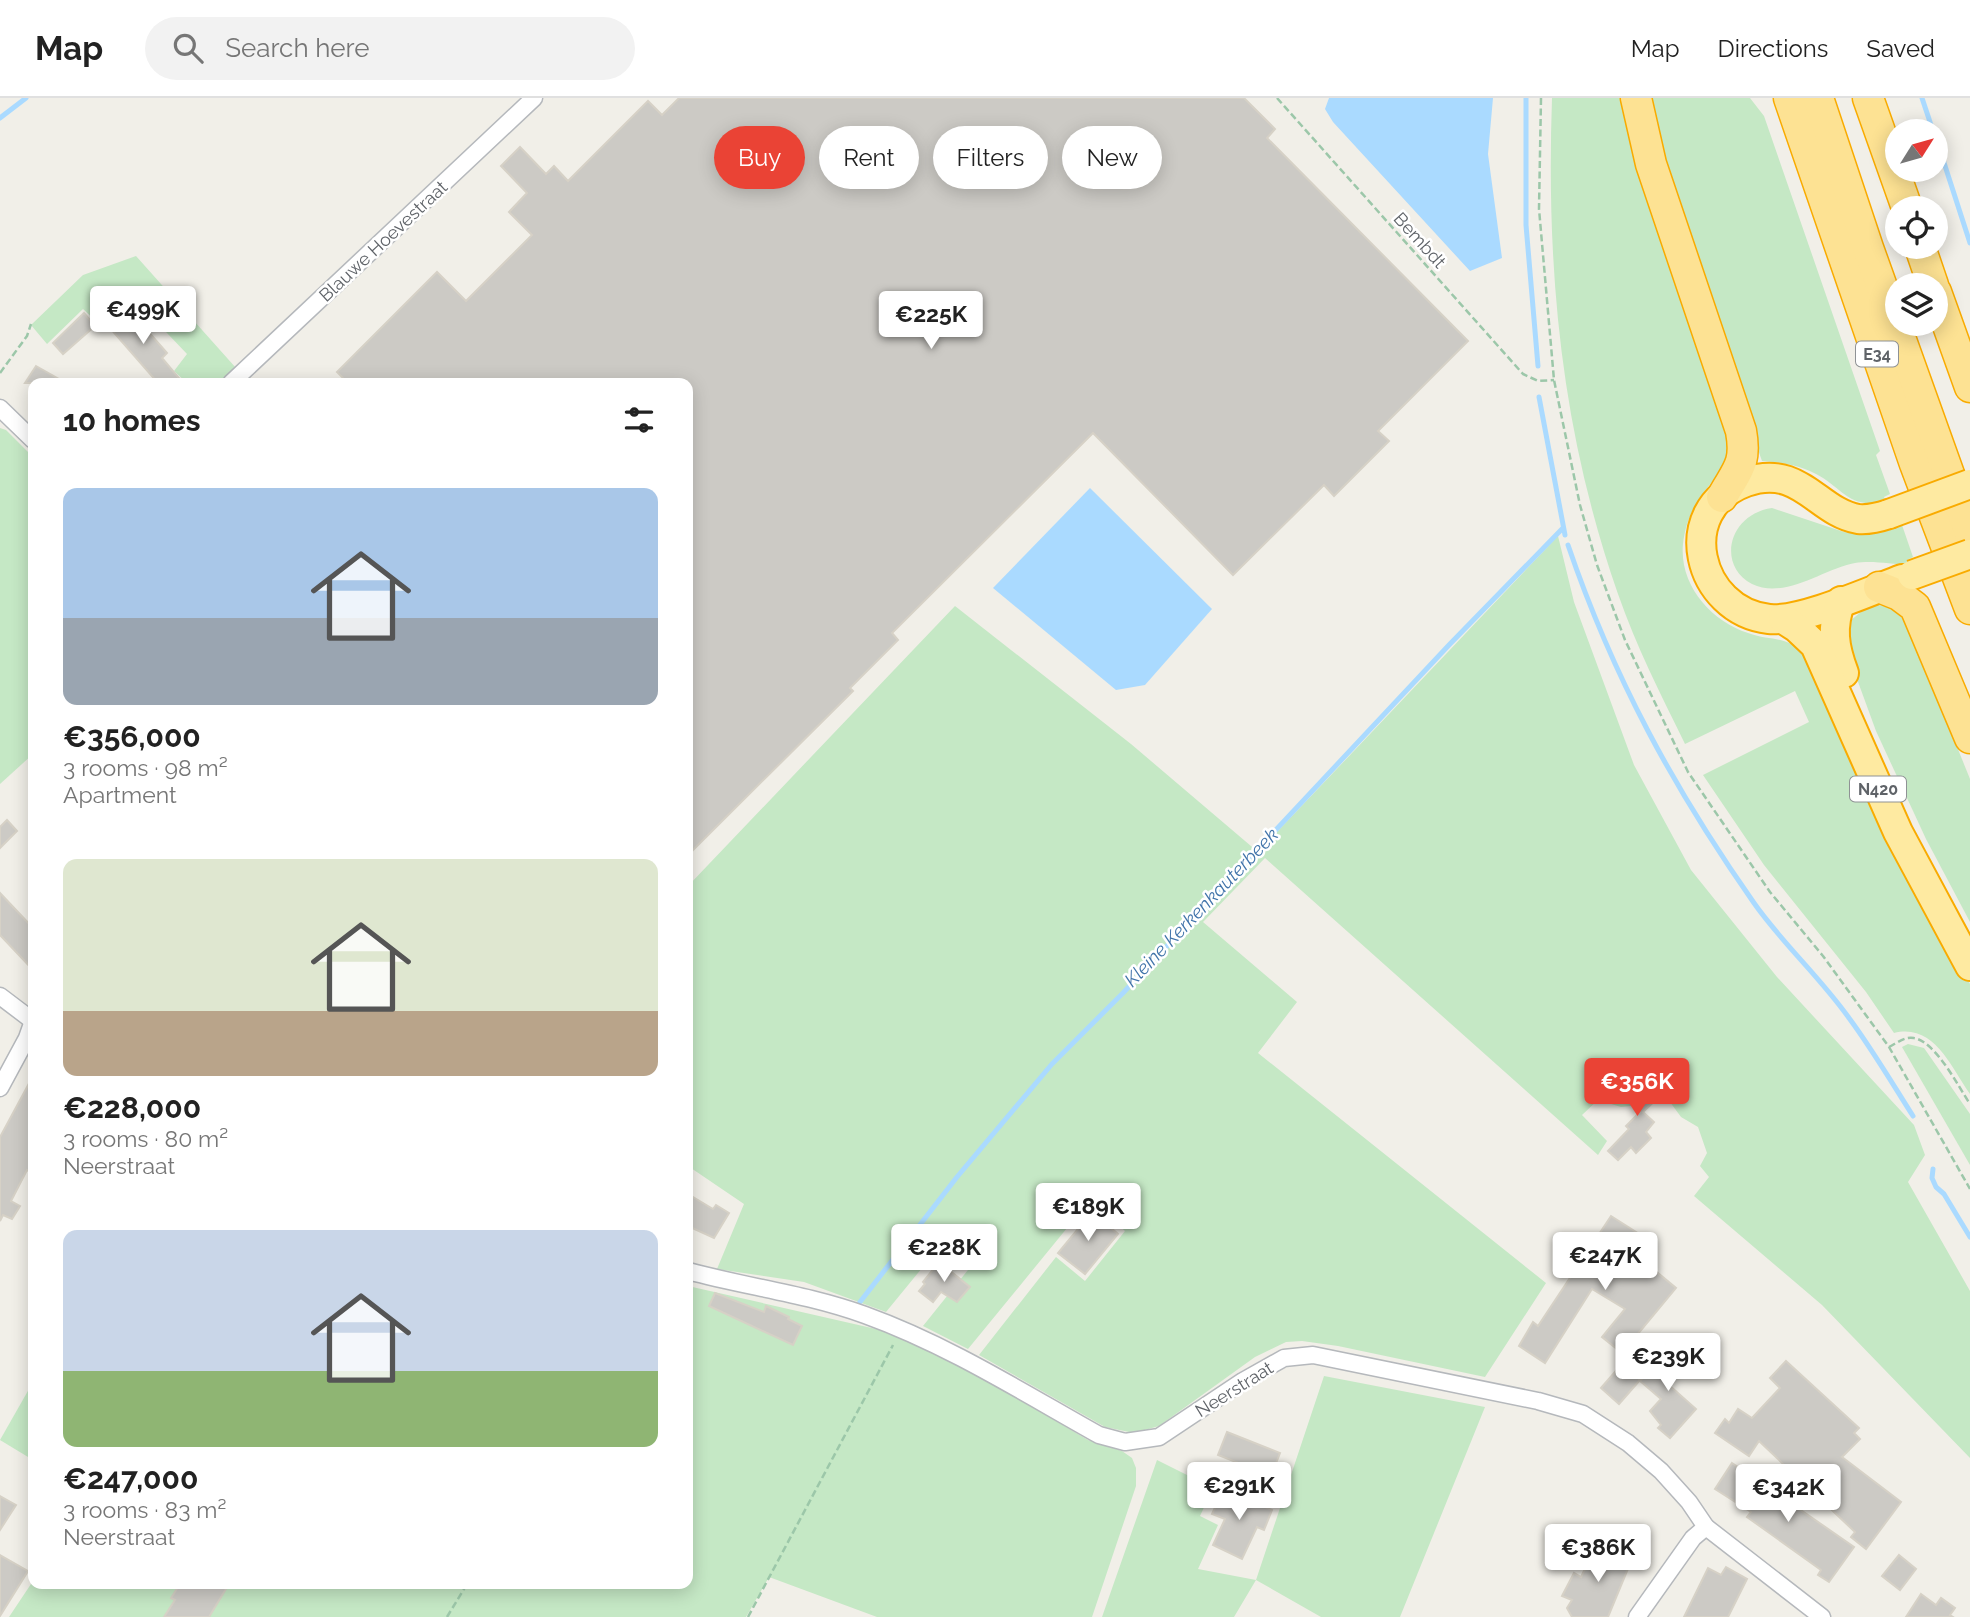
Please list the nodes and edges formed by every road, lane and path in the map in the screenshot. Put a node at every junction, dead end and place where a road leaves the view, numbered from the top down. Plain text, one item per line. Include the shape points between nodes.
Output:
1 (534, 98) edge
2 (1277, 98) edge
3 (1541, 98) edge
4 (1636, 98) edge
5 (1789, 98) edge
6 (1818, 98) edge
7 (1868, 98) edge
8 (1903, 196) edge
9 (31, 324) dead end
10 (1948, 326) edge
11 (0, 373) edge
12 (237, 378) edge
13 (1554, 380) junction
14 (1970, 387) edge
15 (0, 408) edge
16 (28, 435) edge
17 (1970, 484) edge
18 (1722, 497) junction
19 (1970, 533) edge
20 (1970, 554) edge
21 (1879, 587) junction
22 (1841, 601) junction
23 (1970, 609) edge
24 (1783, 619) junction
25 (1970, 738) edge
26 (1970, 938) edge
27 (1970, 966) edge
28 (0, 996) edge
29 (28, 1017) edge
30 (28, 1035) edge
31 (1889, 1046) junction
32 (0, 1088) edge
33 (1970, 1104) edge
34 (1970, 1189) edge
35 (693, 1272) edge
36 (901, 1330) junction
37 (1706, 1527) junction
38 (464, 1589) edge
39 (447, 1617) edge
40 (748, 1617) edge
41 (1637, 1617) edge
42 (1822, 1617) edge

1 - 12 street, Blauwe Hoevestraat
2 - 13 path, Bembdt via 1523,374 1538,381
3 - 13 path via 1539,209
4 - 18 highway via 1651,164 1741,431 1745,452 1740,471
5 - 23 highway, E34
6 - 19 highway, E34
7 - 8 highway
9 - 11 path
10 - 14 highway
13 - 31 path via 1567,452 1597,565 1625,640 1688,772 1770,892
15 - 16 street
17 - 18 highway, bridge via 1889,514 1860,519 1843,514 1803,486 1786,480 1746,482
18 - 24 highway via 1705,524 1701,542 1703,564 1713,587 1748,616
20 - 21 highway, bridge
21 - 22 highway
21 - 25 highway via 1914,607
22 - 24 highway
22 - 26 highway, N420 via 1833,639 1841,663 1873,746
24 - 27 highway, N420 via 1815,645 1898,832
28 - 29 street
30 - 32 street
31 - 33 path via 1907,1038 1928,1044
31 - 34 path
35 - 36 street, Neerstraat via 806,1297
36 - 37 street, Neerstraat via 934,1343 1098,1435 1125,1442 1159,1437 1284,1358 1313,1355 1538,1401 1583,1415 1628,1443 1661,1471
36 - 40 path
37 - 41 street via 1693,1538
37 - 42 street, Neerstraat
38 - 39 path

